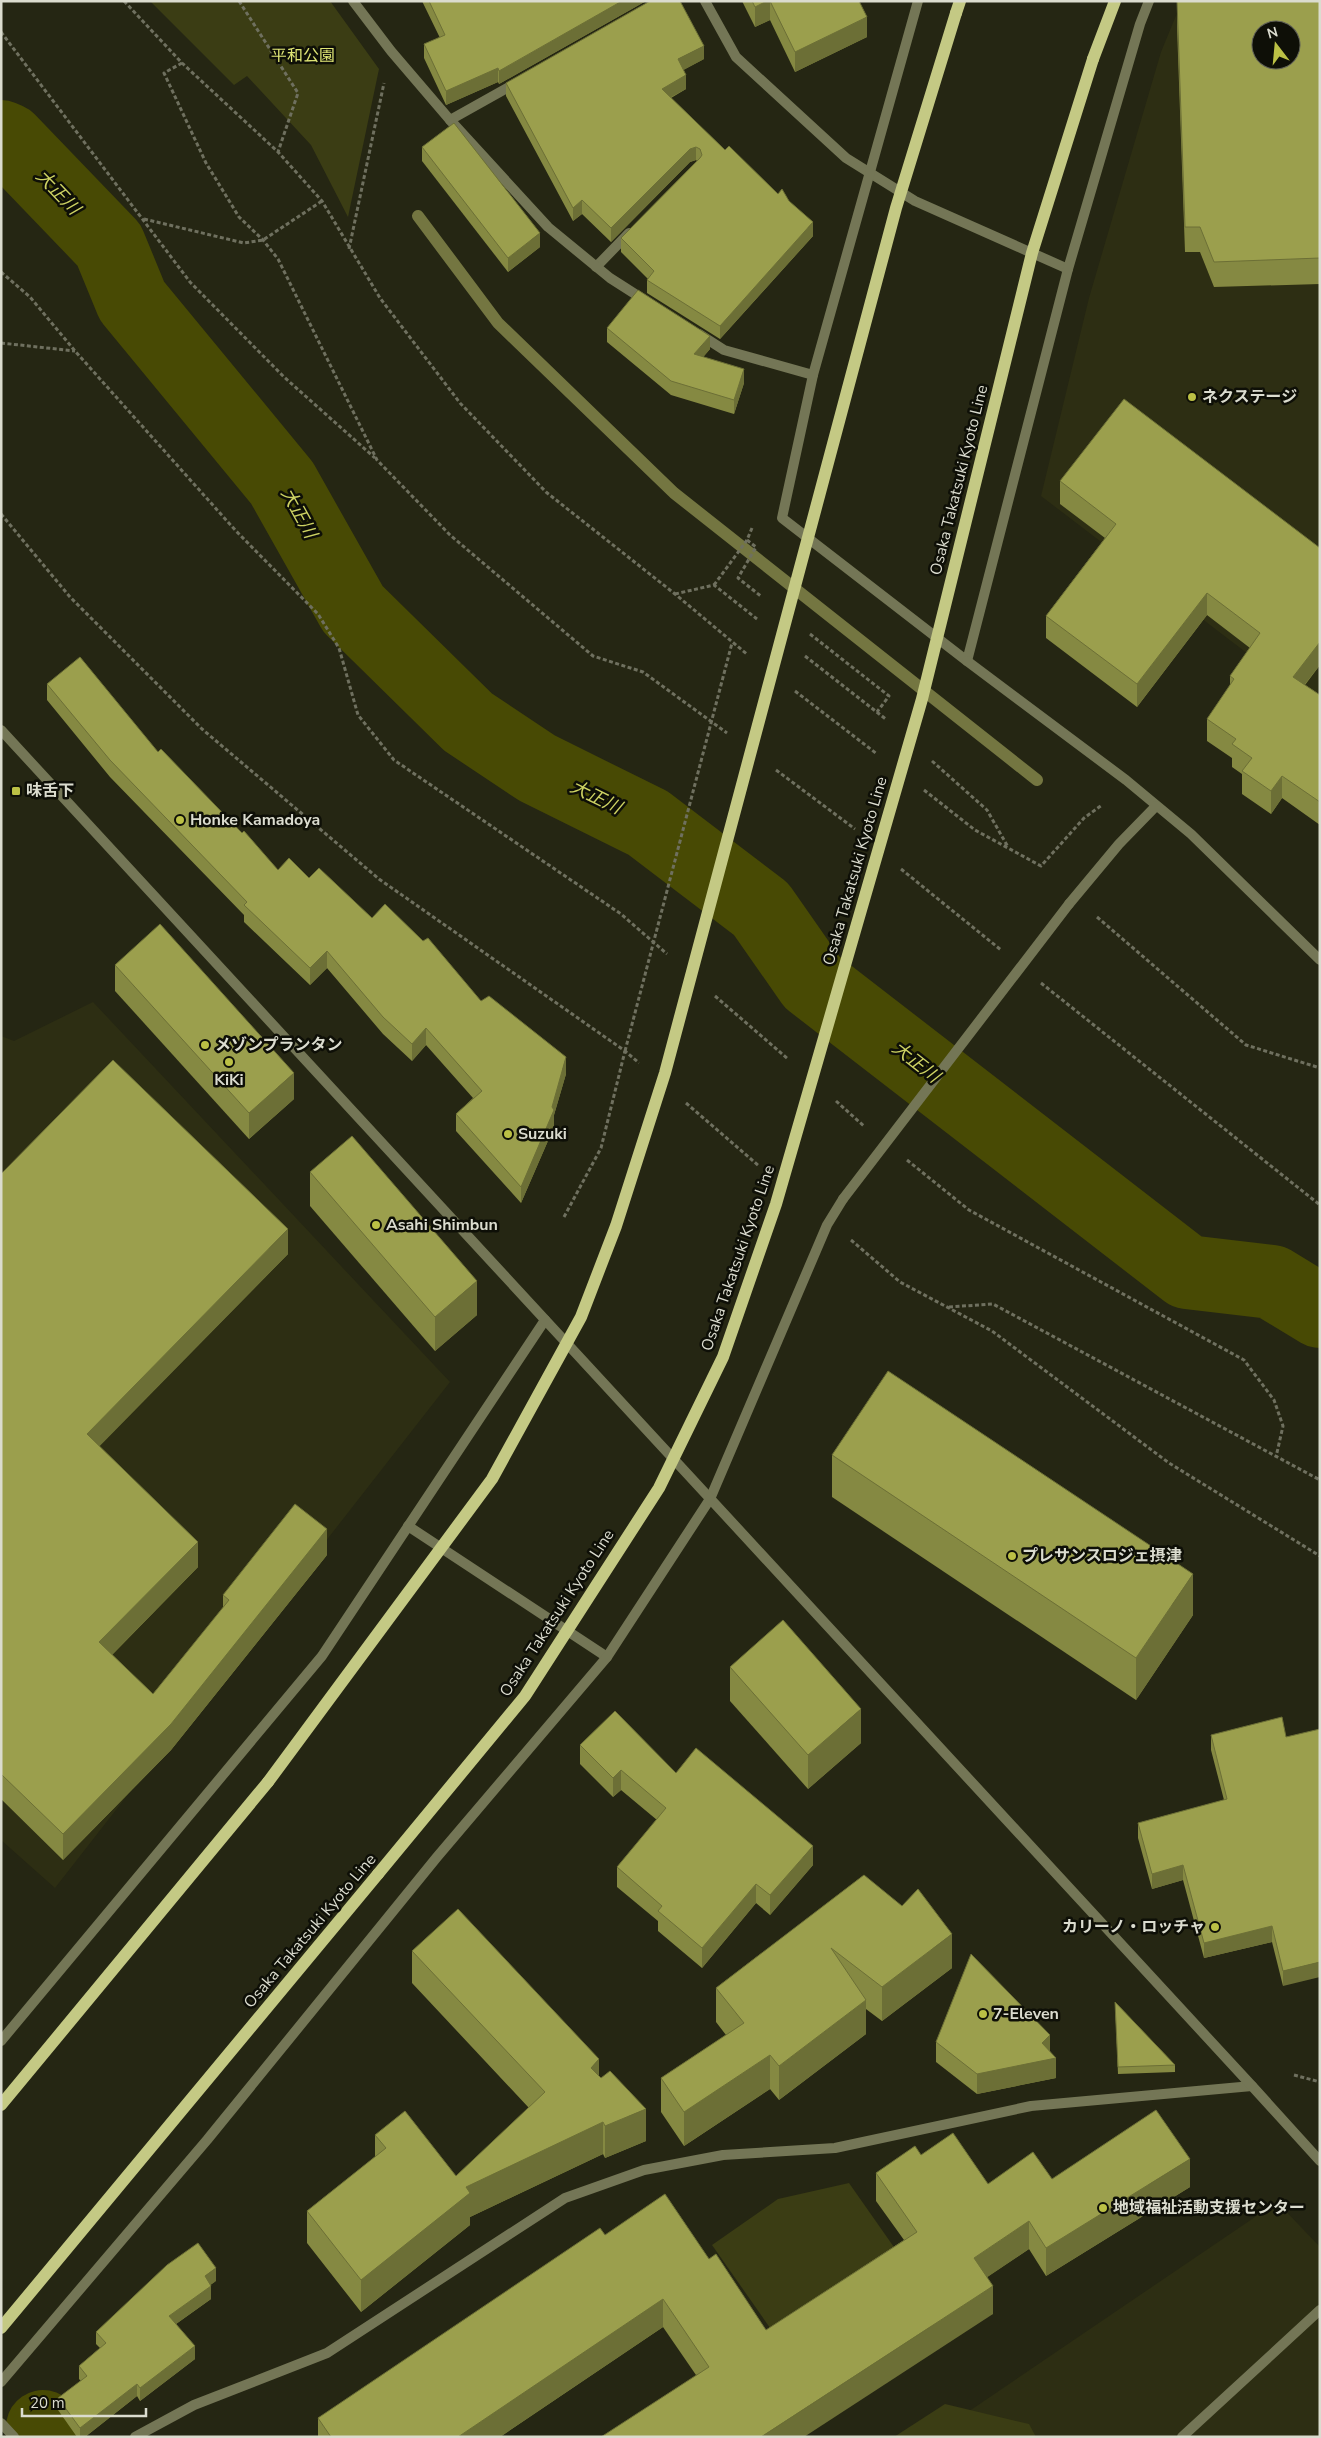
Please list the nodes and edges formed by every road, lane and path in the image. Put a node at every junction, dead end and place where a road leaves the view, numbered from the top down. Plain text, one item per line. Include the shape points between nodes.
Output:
1 (124, 1) edge
2 (239, 1) edge
3 (353, 1) edge
4 (705, 1) edge
5 (918, 1) edge
6 (1115, 1) edge
7 (1149, 1) edge
8 (958, 7) edge
9 (1, 32) edge
10 (391, 51) junction
11 (182, 62) junction
12 (526, 78) edge
13 (450, 120) junction
14 (278, 152) junction
15 (869, 172) junction
16 (322, 201) junction
17 (144, 219) junction
18 (636, 227) edge
19 (263, 240) junction
20 (349, 249) junction
21 (596, 267) junction
22 (1068, 269) junction
23 (1, 272) edge
24 (659, 309) edge
25 (691, 330) edge
26 (1, 343) edge
27 (75, 351) junction
28 (813, 375) junction
29 (377, 460) junction
30 (1, 514) edge
31 (752, 528) dead end
32 (747, 540) junction
33 (714, 585) junction
34 (675, 594) junction
35 (768, 601) dead end
36 (761, 622) dead end
37 (806, 631) dead end
38 (732, 643) junction
39 (800, 652) dead end
40 (755, 661) dead end
41 (967, 661) junction
42 (787, 685) dead end
43 (878, 712) junction
44 (892, 725) dead end
45 (1, 730) edge
46 (730, 736) dead end
47 (881, 757) dead end
48 (929, 758) dead end
49 (769, 765) dead end
50 (920, 787) dead end
51 (1102, 805) dead end
52 (1156, 806) junction
53 (856, 830) dead end
54 (1009, 848) junction
55 (901, 868) dead end
56 (1097, 917) dead end
57 (1009, 957) dead end
58 (673, 959) dead end
59 (1320, 960) edge
60 (1040, 982) dead end
61 (710, 992) dead end
62 (626, 1051) junction
63 (792, 1063) dead end
64 (640, 1064) dead end
65 (1320, 1068) edge
66 (829, 1095) dead end
67 (685, 1102) dead end
68 (866, 1127) dead end
69 (903, 1157) dead end
70 (760, 1167) dead end
71 (1320, 1205) edge
72 (564, 1217) dead end
73 (827, 1225) junction
74 (949, 1306) junction
75 (545, 1320) junction
76 (1276, 1457) junction
77 (1320, 1480) edge
78 (710, 1499) junction
79 (408, 1526) junction
80 (1320, 1556) edge
81 (607, 1657) junction
82 (1, 2041) edge
83 (1294, 2075) dead end
84 (1320, 2082) edge
85 (1252, 2086) junction
86 (1, 2105) edge
87 (1320, 2161) edge
88 (1320, 2310) edge
89 (1, 2328) edge
90 (1, 2382) edge
91 (1, 2423) edge
92 (14, 2437) edge
93 (135, 2437) edge
94 (1182, 2437) edge

1 - 11 path
2 - 14 path via 298,93
3 - 10 street
4 - 15 street via 736,57 846,158
5 - 15 street
6 - 89 main road, Osaka Takatsuki Kyoto Line, bridge via 1093,59 1032,254 922,699 776,1204 723,1357 659,1488 525,1696
7 - 22 street
8 - 86 main road, bridge via 896,208 665,1073 616,1226 581,1317 492,1479 268,1782
9 - 17 path
10 - 13 street
10 - 20 path
11 - 14 path
11 - 19 path via 164,73 211,170 239,217
12 - 13 street
13 - 21 street via 548,227
14 - 16 path
15 - 22 street via 915,201
15 - 28 street
16 - 19 path
16 - 20 path
17 - 19 path via 244,243
17 - 29 path via 190,282 284,377
18 - 21 street
19 - 29 path via 278,259
20 - 34 path via 380,298 460,402 546,492
21 - 24 street
22 - 41 street
23 - 27 path via 30,297
25 - 28 street via 724,350
26 - 27 path
27 - 58 path via 236,531 318,614 340,648 358,715 394,760 621,914
28 - 41 street via 782,518
29 - 46 path via 450,535 593,656 643,672
30 - 62 path via 70,597 202,729 379,879
31 - 32 path
32 - 33 path
32 - 35 path via 756,547 738,578
33 - 34 path
33 - 36 path
34 - 38 path
37 - 43 path via 888,696
38 - 40 path
38 - 62 path, bridge
39 - 43 path
41 - 52 street
42 - 47 path
43 - 44 path
45 - 75 street
48 - 54 path via 987,810
49 - 53 path
50 - 54 path via 975,830
51 - 54 path via 1084,818 1041,866
52 - 59 street via 1192,834
52 - 73 street, bridge via 1069,904
55 - 57 path
56 - 65 path via 1246,1045
60 - 71 path
61 - 63 path
62 - 64 path
62 - 72 path via 601,1148
66 - 68 path
67 - 70 path
69 - 76 path via 969,1210 1244,1360 1274,1400 1283,1426
73 - 74 path via 900,1282
73 - 78 street
74 - 76 path via 993,1304
74 - 80 path via 992,1331 1168,1463
75 - 78 street
75 - 79 street
76 - 77 path
78 - 81 street
78 - 85 street
79 - 81 street
79 - 82 street via 322,1656
81 - 90 street via 437,1857 207,2140
83 - 84 path
85 - 87 street
85 - 93 street via 1031,2106 835,2148 723,2156 644,2170 565,2198 327,2353 194,2405
88 - 94 street
91 - 92 street

